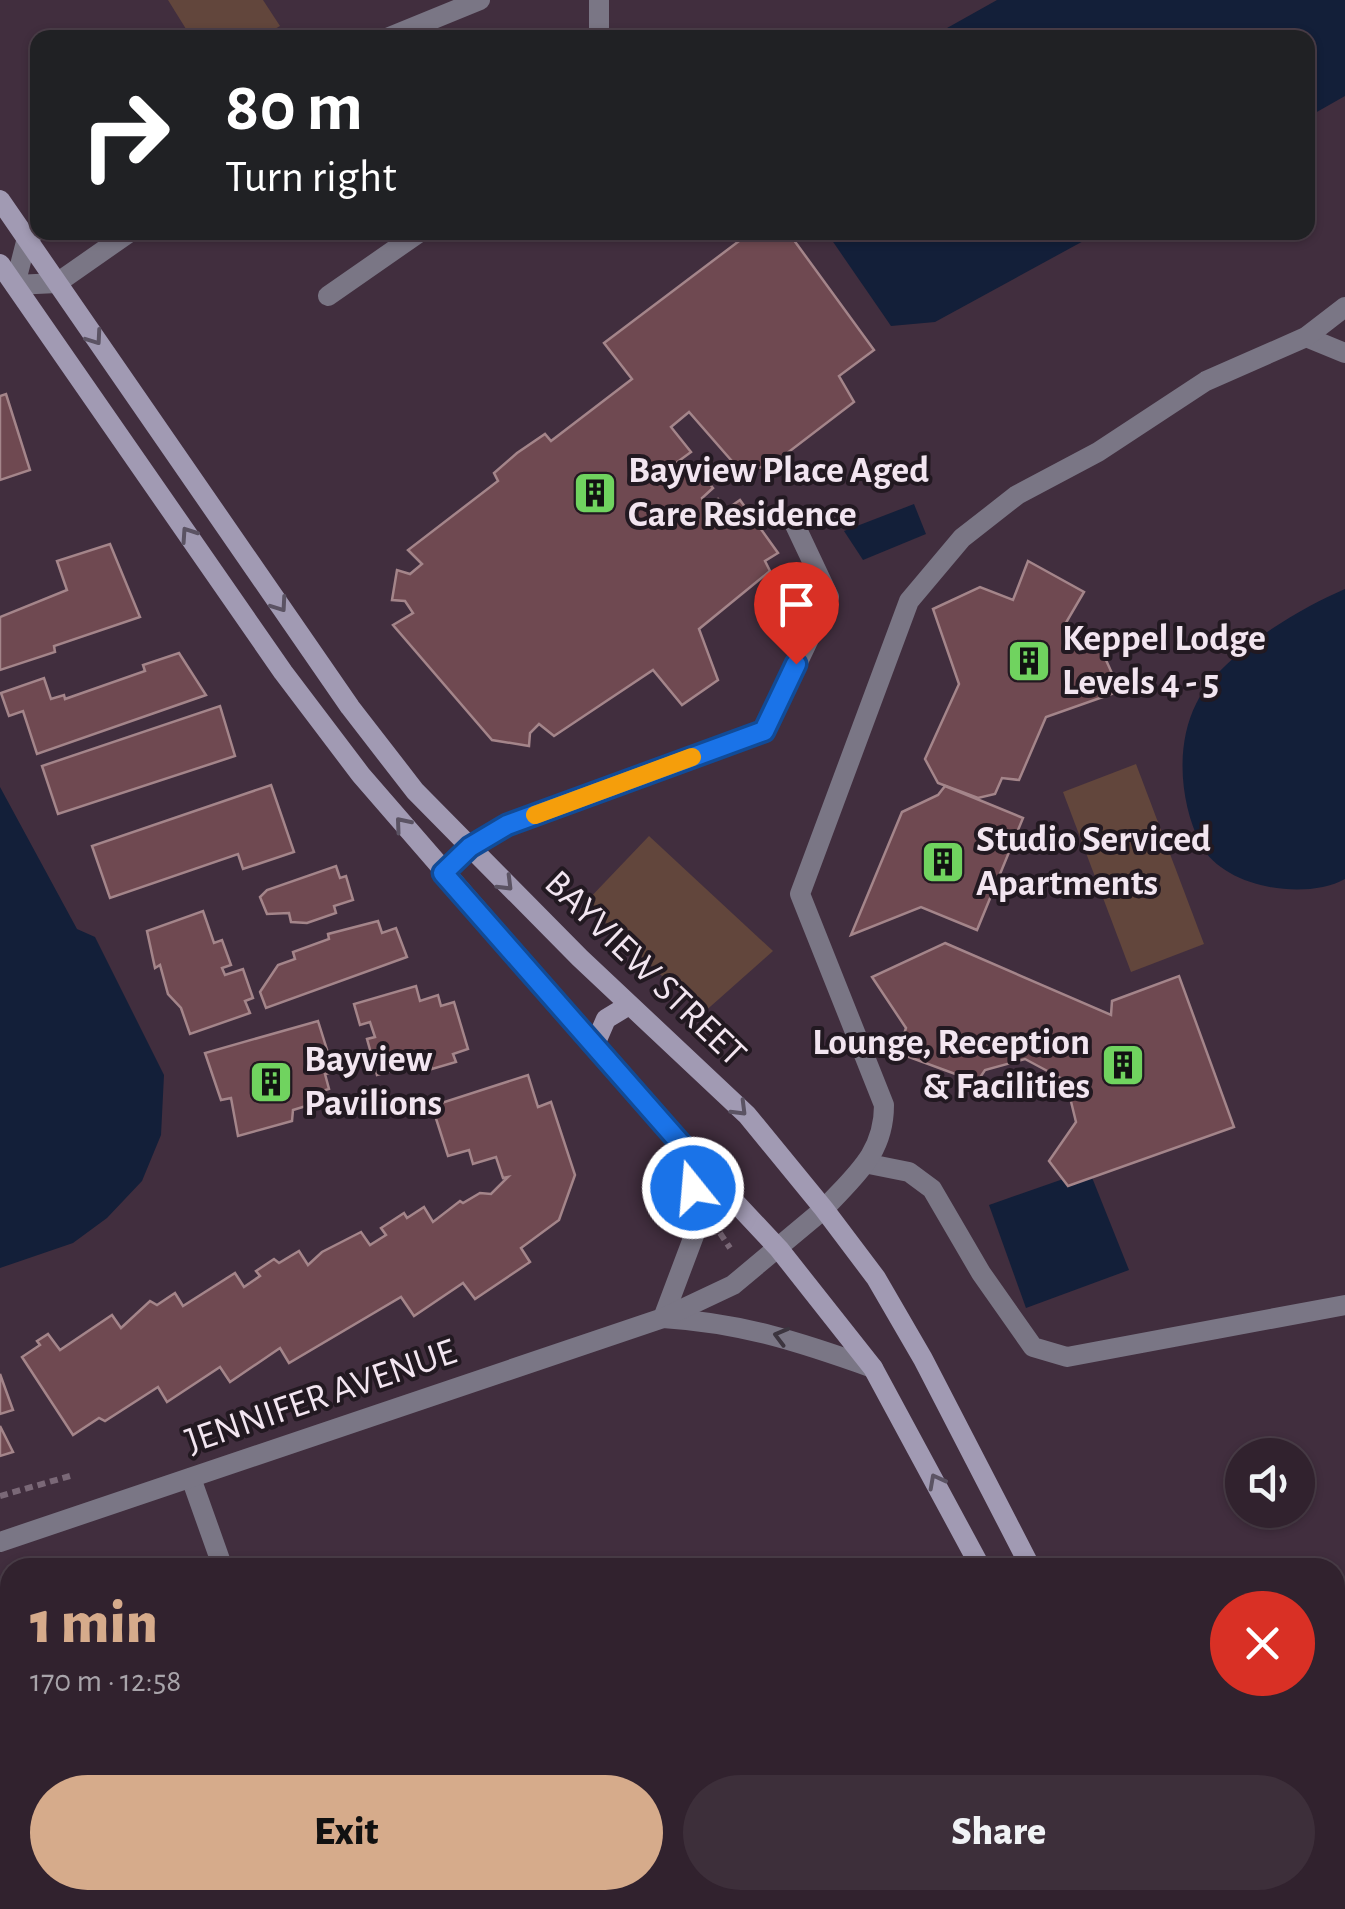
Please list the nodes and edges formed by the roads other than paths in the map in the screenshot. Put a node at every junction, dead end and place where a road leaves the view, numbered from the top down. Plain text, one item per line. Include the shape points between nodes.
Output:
1 (480, 0) edge
2 (599, 0) edge
3 (407, 30) edge
4 (598, 30) edge
5 (0, 200) edge
6 (30, 232) edge
7 (30, 240) edge
8 (35, 240) edge
9 (118, 240) edge
10 (408, 240) edge
11 (0, 264) edge
12 (57, 282) junction
13 (15, 285) junction
14 (328, 296) dead end
15 (1345, 307) edge
16 (1306, 337) junction
17 (1345, 353) edge
18 (795, 524) dead end
19 (470, 847) junction
20 (443, 873) junction
21 (629, 1005) junction
22 (596, 1042) junction
23 (689, 1153) junction
24 (869, 1164) junction
25 (824, 1208) junction
26 (779, 1249) junction
27 (1345, 1305) edge
28 (664, 1318) junction
29 (873, 1368) junction
30 (191, 1478) junction
31 (0, 1542) edge
32 (219, 1558) edge
33 (976, 1558) edge
34 (1026, 1558) edge

1 - 3 street
2 - 4 street
5 - 6 main road, BAYVIEW STREET
7 - 13 street
8 - 12 main road, BAYVIEW STREET
9 - 12 street
10 - 14 street
11 - 13 main road, BAYVIEW STREET
12 - 13 street
12 -> 19 main road, BAYVIEW STREET via 350,707 415,791
20 -> 13 main road, BAYVIEW STREET via 283,672
15 - 16 street
16 - 17 street
16 - 24 street via 1206,381 1098,452 1017,495 962,538 909,601 800,894 884,1105
18 - 19 street via 828,597 764,731 507,825
19 - 20 street
19 -> 21 main road, BAYVIEW STREET
20 - 22 main road, BAYVIEW STREET
21 - 22 main road via 606,1019
21 -> 25 main road, BAYVIEW STREET via 748,1115
22 - 23 main road, BAYVIEW STREET
23 - 26 main road, BAYVIEW STREET
23 - 28 street via 698,1225
24 - 25 street, JENNIFER AVENUE
24 - 27 street via 909,1172 932,1189 1033,1347 1067,1357
25 - 26 street, JENNIFER AVENUE
25 - 34 main road, BAYVIEW STREET via 914,1343
26 - 28 street, JENNIFER AVENUE via 733,1285
26 - 29 main road, BAYVIEW STREET
29 -> 28 street, JENNIFER AVENUE via 728,1322
28 - 30 street, JENNIFER AVENUE
33 -> 29 main road, BAYVIEW STREET
30 - 31 street, JENNIFER AVENUE
30 - 32 street

